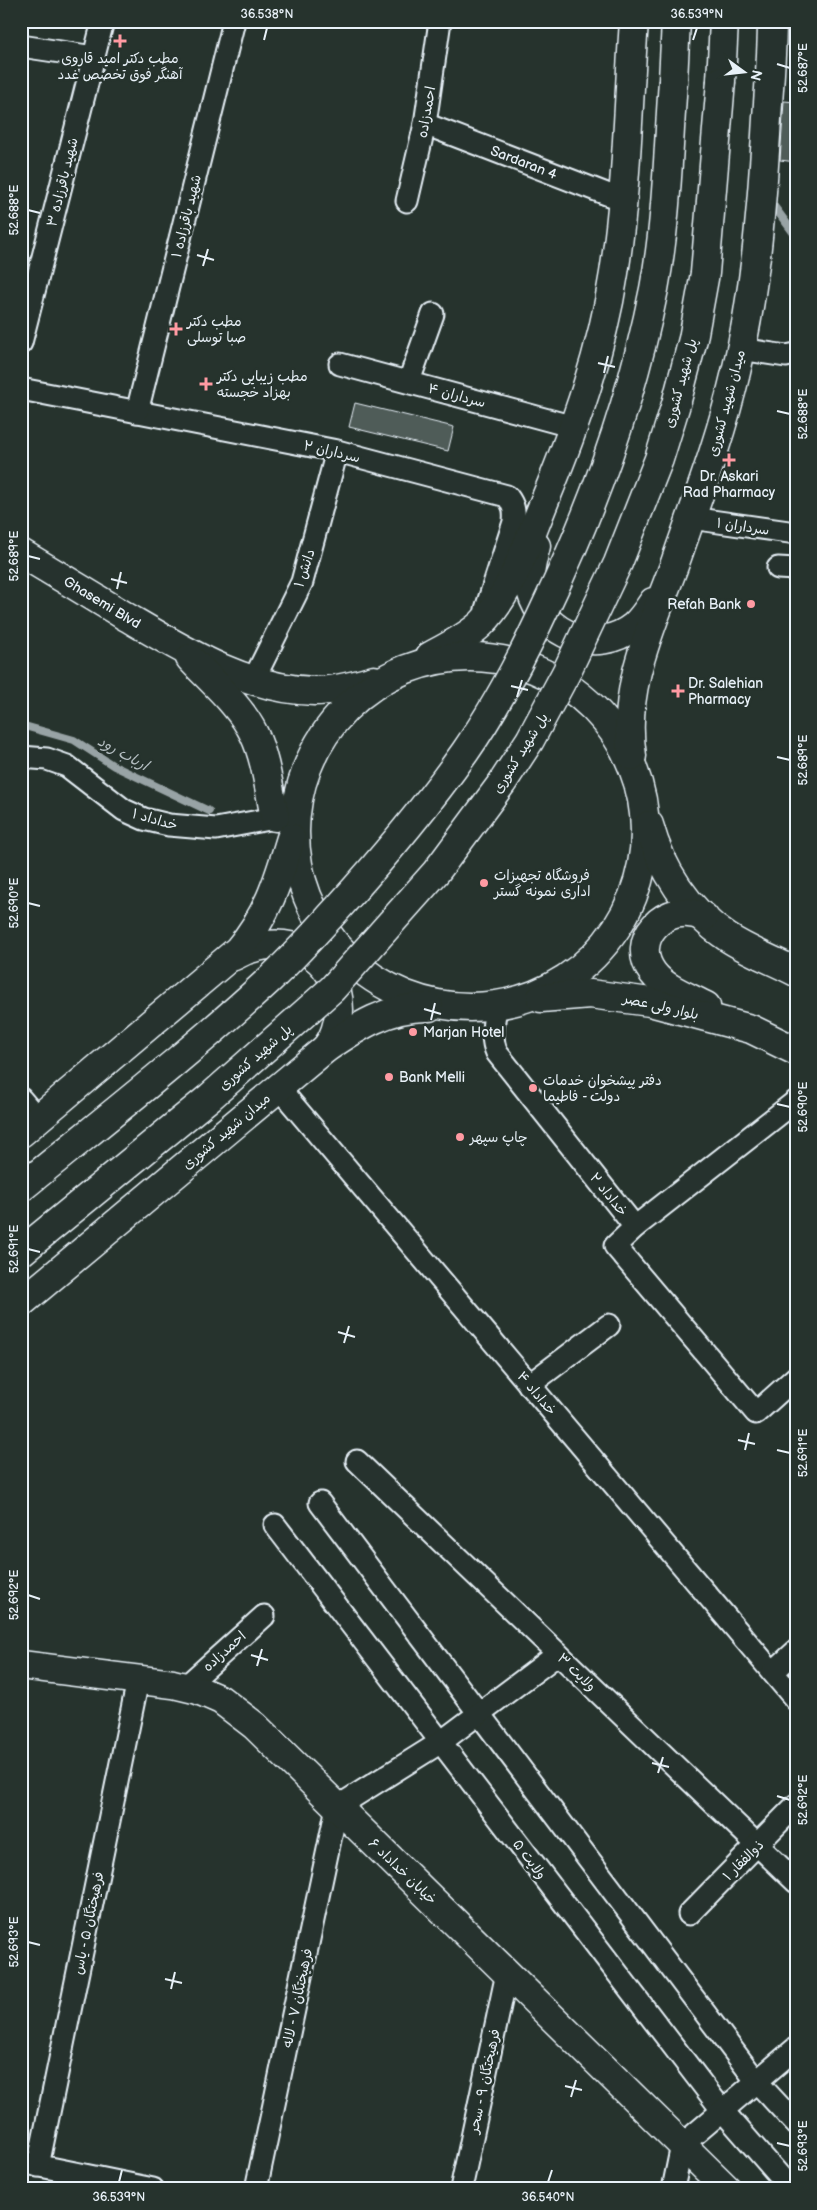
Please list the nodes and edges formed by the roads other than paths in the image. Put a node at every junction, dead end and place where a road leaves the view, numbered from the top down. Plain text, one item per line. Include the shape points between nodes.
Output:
1 (103, 21) edge
2 (234, 21) edge
3 (440, 21) edge
4 (634, 21) edge
5 (676, 21) edge
6 (724, 21) edge
7 (772, 21) edge
8 (21, 46) edge
9 (94, 56) junction
10 (425, 124) junction
11 (622, 200) junction
12 (407, 201) dead end
13 (432, 314) dead end
14 (21, 343) edge
15 (742, 348) junction
16 (796, 354) edge
17 (340, 364) dead end
18 (409, 381) junction
19 (21, 389) edge
20 (137, 412) junction
21 (574, 427) junction
22 (338, 451) junction
23 (550, 488) junction
24 (691, 518) junction
25 (796, 533) edge
26 (21, 552) edge
27 (678, 554) junction
28 (481, 624) junction
29 (184, 651) junction
30 (401, 671) junction
31 (254, 679) junction
32 (21, 757) edge
33 (638, 783) junction
34 (288, 819) junction
35 (704, 917) junction
36 (223, 962) junction
37 (796, 972) edge
38 (508, 1003) junction
39 (454, 1007) junction
40 (751, 1029) junction
41 (325, 1049) junction
42 (796, 1051) edge
43 (278, 1087) junction
44 (796, 1101) edge
45 (27, 1117) edge
46 (21, 1188) edge
47 (635, 1227) junction
48 (21, 1252) edge
49 (21, 1303) edge
50 (608, 1325) dead end
51 (796, 1377) edge
52 (529, 1385) junction
53 (358, 1461) dead end
54 (320, 1503) dead end
55 (275, 1525) dead end
56 (264, 1616) dead end
57 (796, 1651) edge
58 (558, 1654) junction
59 (21, 1666) edge
60 (773, 1672) junction
61 (138, 1680) junction
62 (185, 1687) junction
63 (796, 1700) edge
64 (479, 1714) junction
65 (441, 1742) junction
66 (796, 1805) edge
67 (337, 1807) junction
68 (757, 1845) junction
69 (796, 1882) edge
70 (689, 1914) dead end
71 (507, 1973) junction
72 (796, 2048) edge
73 (757, 2082) junction
74 (722, 2110) junction
75 (796, 2124) edge
76 (682, 2145) junction
77 (30, 2164) edge
78 (127, 2186) edge
79 (152, 2189) edge
80 (256, 2189) edge
81 (461, 2189) edge
82 (673, 2189) edge
83 (727, 2189) edge
84 (791, 2189) edge

1 - 9 street, شهید باقرزاده ۳
2 - 20 street, شهید باقرزاده ۱
3 - 10 street, احمدزاده
4 - 11 main road, میدان شهید کشوری
5 - 46 main road, bridge via 663,224 640,354 595,496 529,642 486,719 465,752 370,874 294,956 210,1031
6 - 48 main road, پل شهید کشوری, bridge via 705,273 676,404 659,459 618,562 566,673 530,740 436,872 332,989 210,1097
7 - 15 main road, میدان شهید کشوری via 760,229
8 - 9 street
9 - 14 street, شهید باقرزاده ۳
10 - 11 street, Sardaran 4
10 - 12 street, احمدزاده
11 - 21 main road, میدان شهید کشوری via 606,314
13 - 18 street
15 - 16 street via 786,356
15 - 24 main road, میدان شهید کشوری
17 - 18 street, سرداران ۴
18 - 21 street, سرداران ۴
19 - 20 street, سرداران ۲
20 - 22 street, سرداران ۲
21 - 23 main road, میدان شهید کشوری
22 - 28 street, سرداران ۲ via 508,496 515,512 514,522
22 - 31 street, دانش ۱ via 302,582
23 - 27 main road via 530,572 531,589 543,616 566,635 594,641 623,634 635,626 645,615
23 - 28 main road, میدان شهید کشوری via 507,587
24 - 25 street, سرداران ۱
24 - 27 main road, میدان شهید کشوری
26 - 29 main road, Ghasemi Blvd
27 - 33 main road, میدان شهید کشوری via 635,676 629,725
28 - 30 main road, میدان شهید کشوری
29 - 31 main road
29 - 34 main road via 239,712 254,734
30 - 31 main road via 349,688 322,690 279,686
30 - 33 main road, میدان شهید کشوری via 444,658 479,656 514,662 548,674 577,693 602,717 622,744
30 - 34 main road, میدان شهید کشوری via 349,704 326,732 306,771
32 - 34 street, خداداد ۱ via 47,759 67,766 124,810 168,825 216,829
33 - 35 main road via 654,843 663,863 680,890
33 - 38 main road, میدان شهید کشوری via 645,824 643,857 635,889 622,920 602,947 578,970 550,988
34 - 36 main road, میدان شهید کشوری via 275,889 262,919 238,950
34 - 39 main road, میدان شهید کشوری via 302,885 316,918 337,947 362,971 390,989 422,1001
35 - 37 main road via 727,937
35 - 40 main road via 681,911 662,918 646,943 648,963 661,981
36 - 41 main road via 255,946 271,943 287,944 316,958 327,970 339,1001 335,1032
36 - 45 main road, میدان شهید کشوری
38 - 39 main road, میدان شهید کشوری
38 - 40 main road, بلوار ولی عصر via 568,994 602,994 650,1002
38 - 47 street, خداداد ۲ via 492,1036 497,1053
39 - 41 main road, میدان شهید کشوری via 397,1009 361,1026
40 - 42 main road, بلوار ولی عصر
41 - 43 main road, میدان شهید کشوری
43 - 49 main road, میدان شهید کشوری
43 - 52 street, خداداد ۴
44 - 47 street
47 - 51 street, خداداد ۲ via 615,1246 756,1413
50 - 52 street
52 - 60 street, خداداد ۴
53 - 58 street, ولایت ۳
54 - 64 street
55 - 65 street, ولایت ۵
56 - 62 street, احمدزاده
57 - 60 street
58 - 64 street
58 - 68 street, ولایت ۳
59 - 61 main road, خیابان خداداد ۶
60 - 63 street, خداداد ۴
61 - 62 main road, خیابان خداداد ۶
61 - 77 street, فرهیختگان ۵ - یاس
62 - 67 main road, خیابان خداداد ۶ via 221,1700 246,1718
64 - 65 street
64 - 73 street
65 - 67 street
65 - 74 street, ولایت ۵
66 - 68 street, ذوالفقار ۱
67 - 71 main road, خیابان خداداد ۶
67 - 80 street, فرهیختگان ۷ - لاله
68 - 69 street, ولایت ۳
68 - 70 street, ذوالفقار ۱
71 - 76 main road, خیابان خداداد ۶
71 - 81 street, فرهیختگان ۹ - سحر
72 - 73 street
73 - 74 street
73 - 75 street
74 - 76 street
74 - 84 street, ولایت ۵
76 - 82 street
76 - 83 main road, خیابان خداداد ۶
77 - 78 street
78 - 79 street

